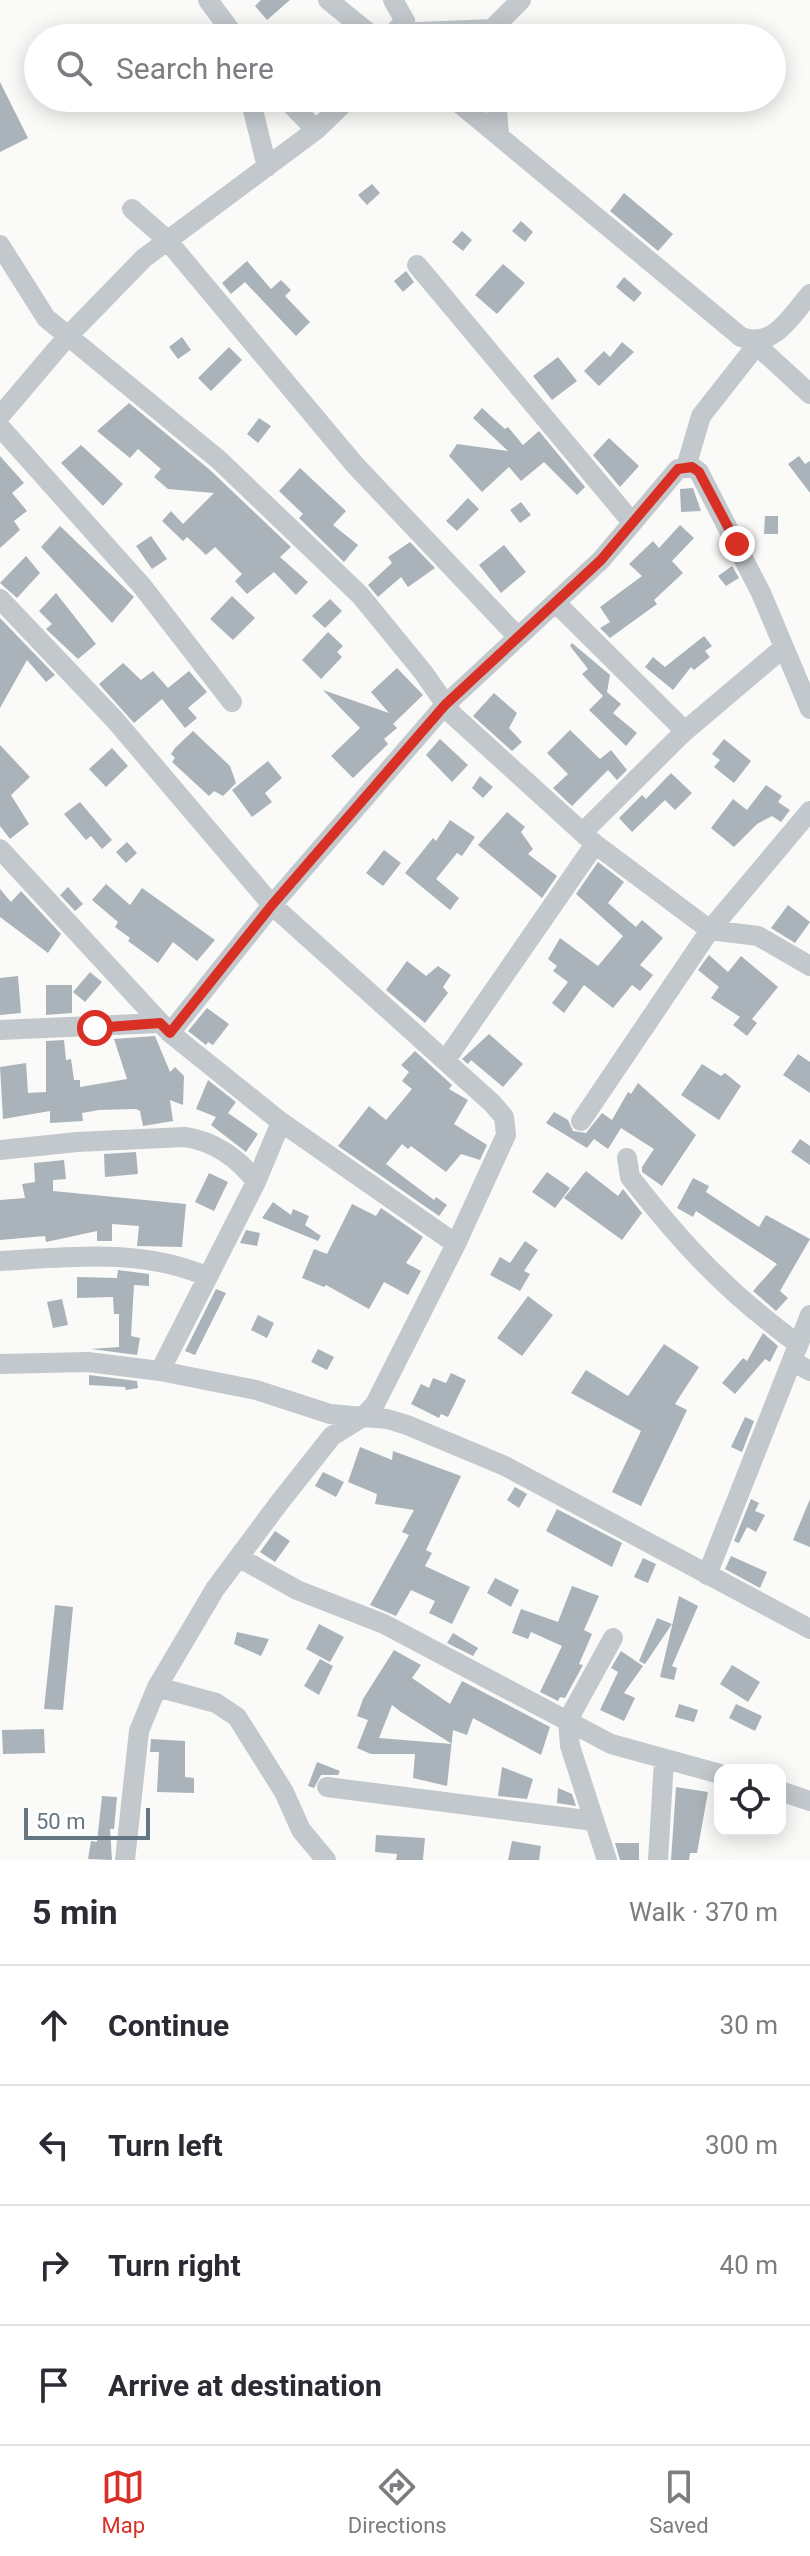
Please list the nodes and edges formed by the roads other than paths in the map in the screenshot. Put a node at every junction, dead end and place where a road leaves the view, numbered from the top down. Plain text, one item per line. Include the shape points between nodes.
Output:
1 (208, 0) edge
2 (328, 0) edge
3 (393, 0) edge
4 (521, 0) edge
5 (226, 24) edge
6 (367, 24) edge
7 (401, 24) edge
8 (500, 24) edge
9 (253, 112) edge
10 (299, 112) edge
11 (335, 112) edge
12 (471, 112) edge
13 (497, 112) edge
14 (316, 130) junction
15 (499, 134) junction
16 (267, 167) junction
17 (132, 209) dead end
18 (166, 239) junction
19 (0, 245) edge
20 (417, 265) dead end
21 (810, 294) edge
22 (67, 337) junction
23 (756, 342) junction
24 (810, 394) edge
25 (0, 416) edge
26 (0, 427) edge
27 (686, 467) junction
28 (631, 521) junction
29 (0, 599) edge
30 (556, 603) junction
31 (517, 636) junction
32 (783, 648) junction
33 (805, 686) edge
34 (232, 702) dead end
35 (445, 705) junction
36 (810, 709) edge
37 (685, 731) junction
38 (810, 811) edge
39 (589, 838) junction
40 (0, 849) edge
41 (272, 905) junction
42 (710, 930) junction
43 (810, 966) edge
44 (165, 1028) junction
45 (0, 1030) edge
46 (445, 1061) junction
47 (581, 1121) dead end
48 (281, 1122) junction
49 (0, 1150) edge
50 (627, 1158) dead end
51 (256, 1182) junction
52 (456, 1244) junction
53 (0, 1261) edge
54 (206, 1276) junction
55 (810, 1315) edge
56 (800, 1359) edge
57 (0, 1364) edge
58 (160, 1371) junction
59 (363, 1417) junction
60 (240, 1558) junction
61 (707, 1575) junction
62 (810, 1629) edge
63 (613, 1638) dead end
64 (157, 1687) junction
65 (568, 1720) junction
66 (664, 1760) junction
67 (714, 1772) edge
68 (327, 1787) dead end
69 (786, 1793) edge
70 (810, 1801) edge
71 (594, 1821) junction
72 (125, 1860) edge
73 (326, 1860) edge
74 (607, 1860) edge
75 (658, 1860) edge

1 - 5 street
2 - 6 street
3 - 7 street via 405,21
4 - 8 street
9 - 16 street
10 - 14 street
11 - 14 street
12 - 15 street
13 - 15 street
14 - 16 street
15 - 23 street via 741,337
16 - 18 street
17 - 18 street
18 - 22 street
18 - 31 street via 355,465
19 - 22 street via 46,318
20 - 28 street
21 - 23 street via 774,335
22 - 25 street
22 - 35 street via 219,460 360,595
23 - 24 street
23 - 27 street via 701,416
26 - 34 street via 142,586
27 - 28 street via 678,469
27 - 32 street via 699,472 706,484
28 - 30 street via 601,560
29 - 41 street via 115,720
30 - 31 street
30 - 37 street
31 - 35 street
32 - 33 street
32 - 37 street
33 - 36 street
35 - 39 street
35 - 41 street
37 - 39 street
38 - 42 street
39 - 42 street
39 - 46 street
40 - 44 street
41 - 44 street
41 - 46 street
42 - 43 street via 758,936
42 - 47 street
44 - 45 street
44 - 48 street
46 - 52 street via 507,1122 506,1135
48 - 51 street
48 - 52 street
49 - 51 street via 185,1137 201,1139 227,1154
50 - 56 street via 630,1177 701,1262
51 - 54 street
52 - 59 street via 375,1404
53 - 54 street via 123,1256 161,1261
54 - 58 street
55 - 56 street
56 - 61 street
57 - 58 street via 88,1362
58 - 59 street via 256,1390 330,1414
59 - 60 street via 332,1436
59 - 61 street via 407,1425 505,1466
60 - 64 street via 215,1589
60 - 65 street via 297,1590 384,1624
61 - 62 street
63 - 65 street
64 - 72 street via 134,1757
64 - 73 street via 216,1703 237,1717 301,1830
65 - 66 street via 611,1744
65 - 71 street via 570,1746
66 - 67 street
66 - 75 street
68 - 71 street
69 - 70 street
71 - 74 street

